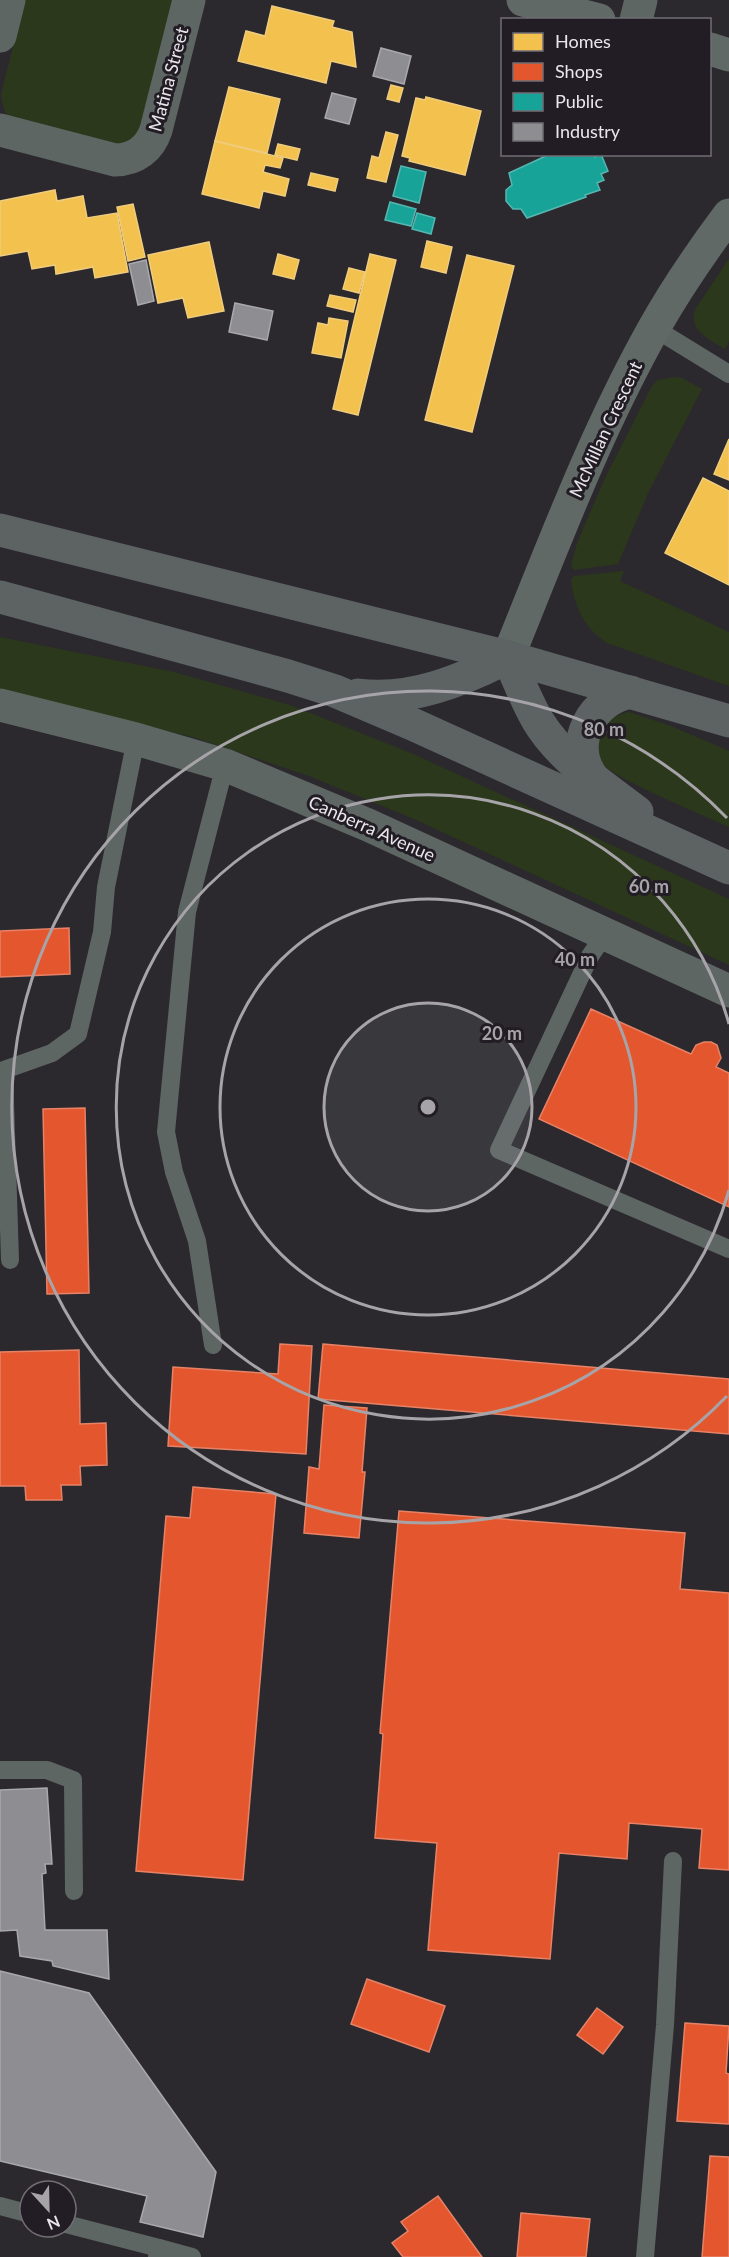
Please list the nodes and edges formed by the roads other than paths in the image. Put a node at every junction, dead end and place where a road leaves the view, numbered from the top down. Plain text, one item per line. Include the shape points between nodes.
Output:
1 (9, 0) edge
2 (189, 0) edge
3 (522, 0) edge
4 (640, 0) edge
5 (591, 18) edge
6 (636, 18) edge
7 (0, 36) edge
8 (711, 49) edge
9 (729, 56) edge
10 (0, 130) edge
11 (729, 215) edge
12 (654, 328) junction
13 (729, 374) edge
14 (0, 531) edge
15 (0, 597) edge
16 (508, 657) junction
17 (335, 691) junction
18 (631, 692) junction
19 (0, 705) edge
20 (729, 721) edge
21 (136, 739) junction
22 (225, 765) junction
23 (592, 777) junction
24 (676, 843) junction
25 (729, 868) edge
26 (606, 933) junction
27 (729, 991) edge
28 (729, 1249) edge
29 (10, 1260) dead end
30 (213, 1345) dead end
31 (0, 1770) edge
32 (673, 1861) dead end
33 (74, 1891) dead end
34 (0, 2206) edge
35 (18, 2211) edge
36 (78, 2228) edge
37 (158, 2253) edge
38 (192, 2257) edge
39 (645, 2257) edge

1 - 7 street
2 - 10 street, Matina Street via 156,130 152,142 142,151 115,160
3 - 5 street
4 - 6 street
8 - 9 street
11 - 12 street, McMillan Crescent
12 - 13 lane
12 - 16 street, McMillan Crescent via 591,454
14 - 16 highway
15 - 17 highway
16 - 17 highway via 467,676 410,693 375,697
16 - 18 highway
16 - 23 highway via 537,720
17 - 24 highway
18 - 20 highway
18 - 23 highway via 616,696 588,720 582,750
19 - 21 street, Canberra Avenue
21 - 22 street, Canberra Avenue
21 - 29 lane via 106,887 102,932 78,1034 52,1053 4,1070
22 - 26 street, Canberra Avenue
22 - 30 lane via 187,912 166,1132 174,1172 197,1242
23 - 24 highway
24 - 25 highway
26 - 27 street, Canberra Avenue
26 - 28 lane via 590,956 499,1150
31 - 33 lane via 47,1770 73,1780
32 - 39 lane via 665,2025
34 - 35 lane
36 - 37 lane
37 - 38 lane

